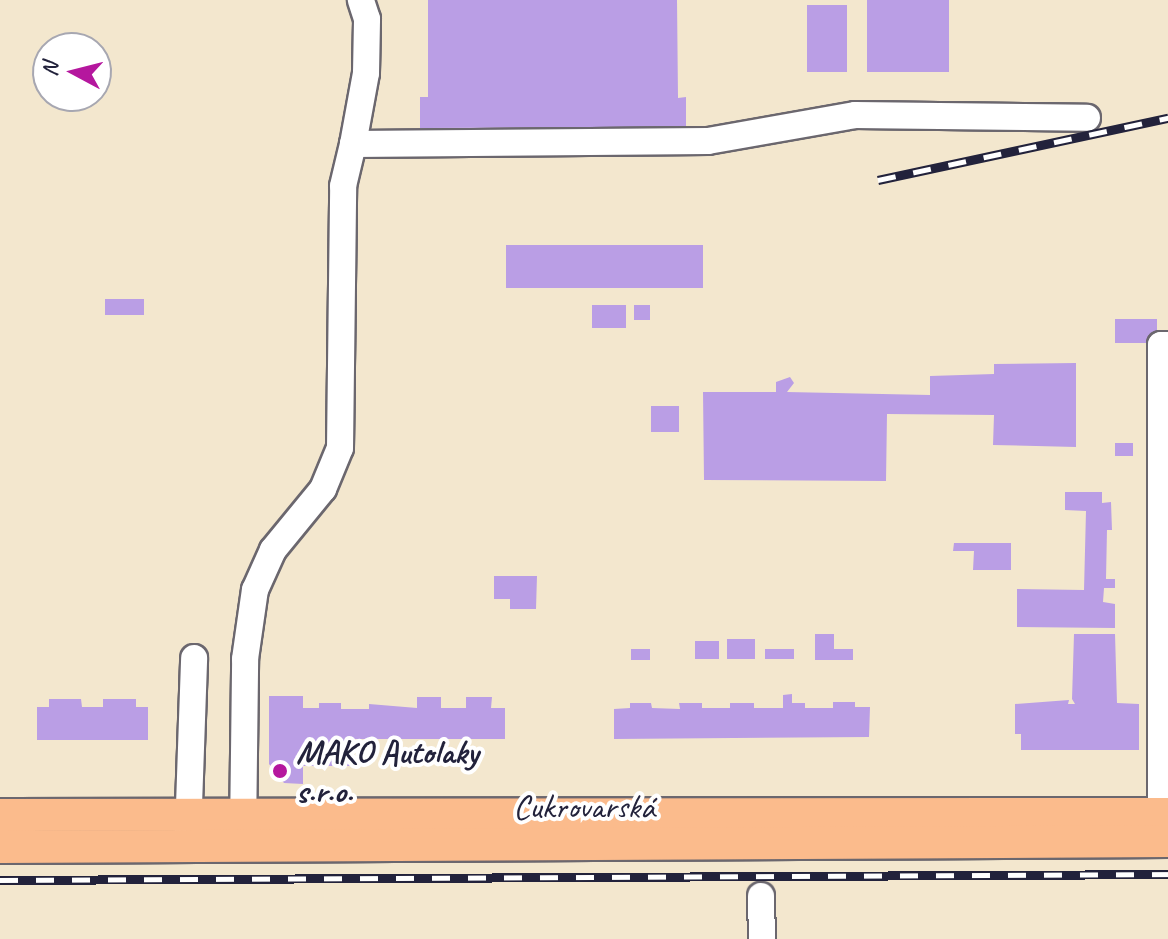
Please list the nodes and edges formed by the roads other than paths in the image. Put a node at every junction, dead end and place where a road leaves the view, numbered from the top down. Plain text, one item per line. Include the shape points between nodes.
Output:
1 (361, 0) edge
2 (1087, 118) dead end
3 (353, 144) junction
4 (1168, 345) edge
5 (1164, 419) edge
6 (194, 658) dead end
7 (244, 814) junction
8 (0, 815) edge
9 (189, 815) junction
10 (1166, 823) edge
11 (0, 847) edge
12 (188, 847) junction
13 (243, 847) junction
14 (761, 896) dead end
15 (762, 939) edge

1 - 3 street via 367,19 366,73
2 - 3 street via 855,115 708,141
3 - 7 street via 343,186 340,448 323,489 273,550 248,624
4 - 5 street via 1161,345
5 - 10 street
6 - 9 street
7 - 9 main road, Cukrovarská
7 - 10 main road, Cukrovarská
7 - 13 street
8 - 9 main road, Cukrovarská
9 - 12 street
10 - 13 main road, Cukrovarská
11 - 12 main road, Cukrovarská
12 - 13 main road, Cukrovarská
14 - 15 street

